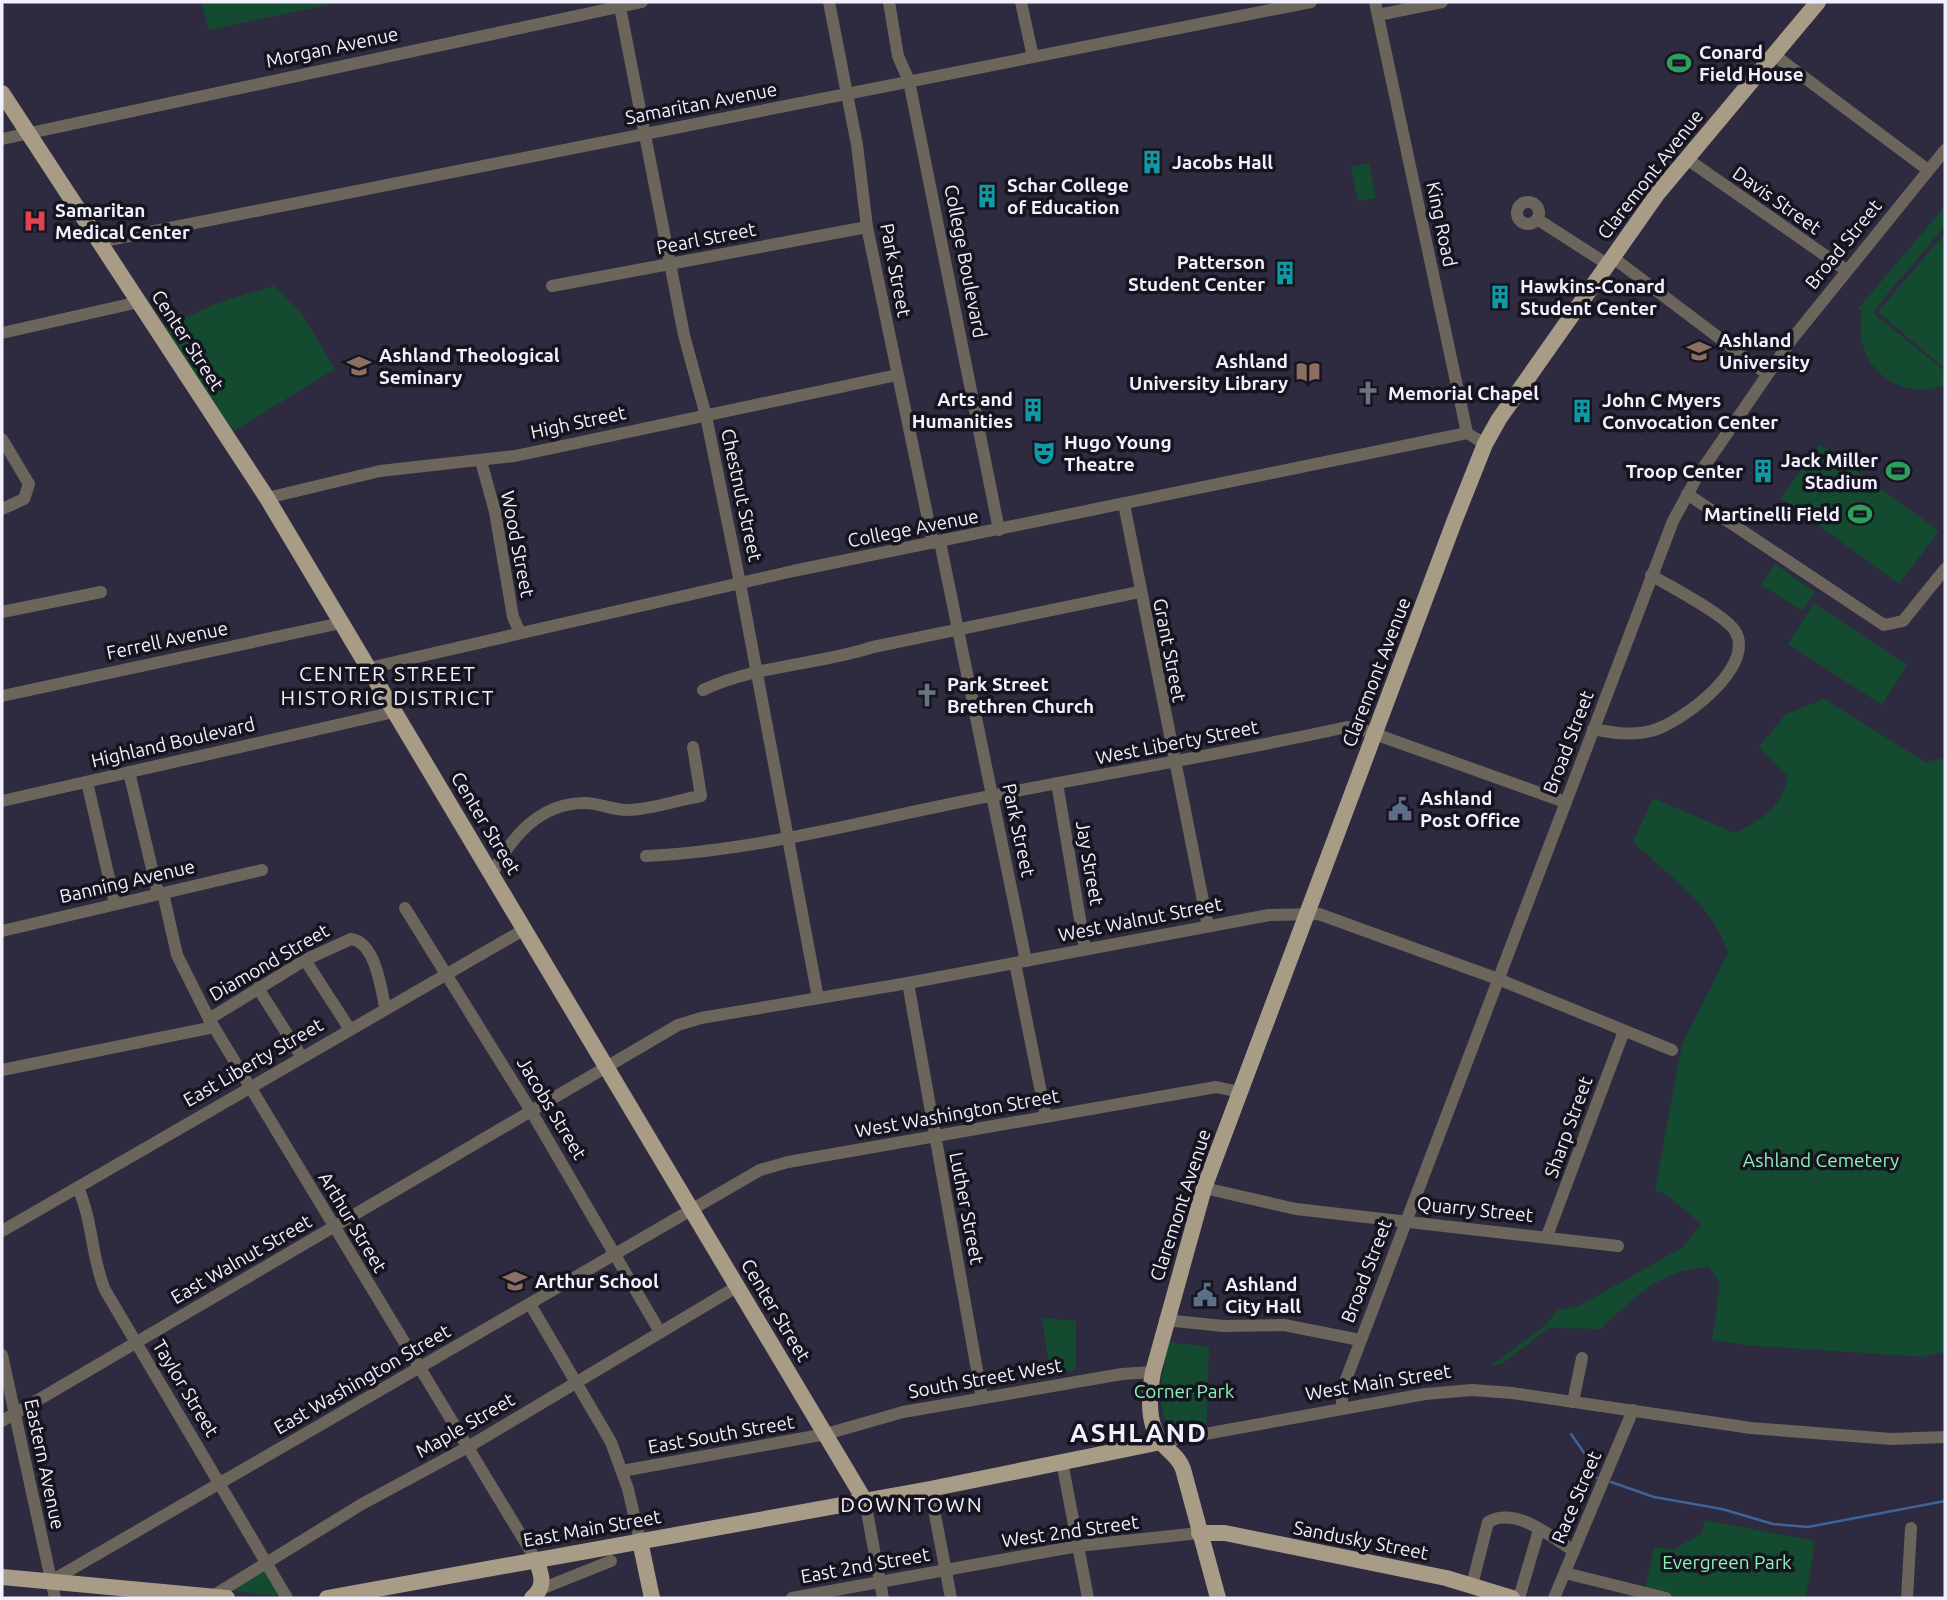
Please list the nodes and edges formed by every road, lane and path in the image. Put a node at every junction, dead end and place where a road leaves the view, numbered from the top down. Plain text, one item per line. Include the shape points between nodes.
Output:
1 (642, 2) edge
2 (829, 2) edge
3 (889, 2) edge
4 (1021, 2) edge
5 (1311, 2) edge
6 (1443, 2) edge
7 (1818, 2) edge
8 (619, 4) edge
9 (1377, 8) edge
10 (1773, 54) junction
11 (1032, 57) junction
12 (909, 81) junction
13 (2, 93) edge
14 (847, 94) junction
15 (30, 133) junction
16 (645, 134) junction
17 (2, 139) edge
18 (1945, 150) edge
19 (1687, 159) junction
20 (1928, 170) junction
21 (1537, 219) dead end
22 (867, 227) junction
23 (99, 242) junction
24 (1609, 260) junction
25 (671, 264) junction
26 (1846, 270) junction
27 (552, 286) dead end
28 (139, 302) junction
29 (2, 333) edge
30 (897, 374) junction
31 (1767, 374) junction
32 (706, 416) junction
33 (1467, 433) junction
34 (2, 439) edge
35 (1485, 444) junction
36 (481, 461) junction
37 (1687, 494) junction
38 (267, 498) junction
39 (1124, 504) junction
40 (2, 509) edge
41 (999, 530) junction
42 (936, 543) junction
43 (1945, 569) edge
44 (1651, 575) junction
45 (740, 583) junction
46 (101, 592) dead end
47 (1139, 592) junction
48 (2, 612) edge
49 (341, 623) junction
50 (958, 630) junction
51 (520, 633) junction
52 (369, 668) junction
53 (755, 674) junction
54 (703, 690) dead end
55 (2, 696) edge
56 (394, 712) junction
57 (1593, 729) junction
58 (1375, 734) junction
59 (693, 747) dead end
60 (1173, 763) junction
61 (129, 772) junction
62 (87, 782) junction
63 (1056, 783) junction
64 (992, 796) junction
65 (2, 801) edge
66 (1565, 802) junction
67 (788, 839) junction
68 (646, 856) dead end
69 (262, 870) dead end
70 (492, 874) junction
71 (161, 894) junction
72 (115, 904) junction
73 (405, 908) dead end
74 (1308, 912) junction
75 (1208, 926) junction
76 (525, 929) junction
77 (2, 931) edge
78 (1085, 949) junction
79 (305, 960) junction
80 (1020, 962) junction
81 (448, 972) junction
82 (1498, 979) junction
83 (908, 983) junction
84 (258, 988) junction
85 (818, 998) junction
86 (386, 1007) junction
87 (212, 1023) junction
88 (349, 1028) junction
89 (1624, 1031) junction
90 (1672, 1050) dead end
91 (301, 1056) junction
92 (608, 1066) junction
93 (2, 1070) edge
94 (249, 1085) junction
95 (1240, 1092) junction
96 (531, 1111) junction
97 (1046, 1117) junction
98 (934, 1138) junction
99 (78, 1188) junction
100 (1204, 1188) junction
101 (692, 1211) junction
102 (1406, 1220) junction
103 (333, 1227) junction
104 (2, 1231) edge
105 (1547, 1236) junction
106 (1618, 1247) dead end
107 (614, 1256) junction
108 (738, 1286) junction
109 (530, 1304) junction
110 (1165, 1320) junction
111 (660, 1332) junction
112 (1360, 1340) junction
113 (136, 1343) junction
114 (2, 1355) edge
115 (1582, 1357) dead end
116 (418, 1369) junction
117 (1153, 1372) junction
118 (578, 1381) junction
119 (982, 1398) junction
120 (1573, 1402) junction
121 (1342, 1408) junction
122 (1633, 1410) junction
123 (14, 1414) junction
124 (2, 1422) edge
125 (826, 1434) junction
126 (1945, 1437) edge
127 (1161, 1442) junction
128 (468, 1447) junction
129 (1062, 1462) junction
130 (622, 1471) junction
131 (221, 1483) junction
132 (930, 1489) junction
133 (865, 1501) junction
134 (1910, 1528) dead end
135 (1539, 1530) junction
136 (1199, 1533) junction
137 (640, 1541) junction
138 (1078, 1546) junction
139 (1574, 1551) junction
140 (536, 1560) junction
141 (611, 1561) dead end
142 (268, 1562) junction
143 (946, 1570) junction
144 (1565, 1573) junction
145 (2, 1577) edge
146 (51, 1581) junction
147 (880, 1582) junction
148 (1472, 1585) junction
149 (537, 1594) edge
150 (219, 1597) edge
151 (55, 1598) edge
152 (287, 1598) edge
153 (327, 1598) edge
154 (652, 1598) edge
155 (792, 1598) edge
156 (883, 1598) edge
157 (951, 1598) edge
158 (1088, 1598) edge
159 (1218, 1598) edge
160 (1512, 1598) edge
161 (1519, 1598) edge
162 (1554, 1598) edge
163 (1666, 1598) edge
164 (1907, 1598) edge

1 - 8 street, Morgan Avenue
2 - 14 street, Park Street
3 - 12 street, College Boulevard via 898,56
4 - 11 street
5 - 11 street, Samaritan Avenue
6 - 9 street
7 - 10 main road, Claremont Avenue
8 - 15 street, Morgan Avenue
8 - 16 street, Chestnut Street
9 - 33 street, King Road
10 - 19 main road, Claremont Avenue
10 - 20 street
11 - 12 street, Samaritan Avenue
12 - 14 street, Samaritan Avenue
12 - 41 street, College Boulevard
13 - 15 main road, Center Street
14 - 16 street, Samaritan Avenue
14 - 22 street, Park Street
15 - 17 street, Morgan Avenue
15 - 23 main road, Center Street
16 - 23 street, Samaritan Avenue
16 - 25 street, Chestnut Street
18 - 20 street, Broad Street
19 - 24 main road, Claremont Avenue
19 - 26 street, Davis Street
20 - 26 street, Broad Street
21 - 24 street
22 - 25 street, Pearl Street
22 - 30 street, Park Street
23 - 28 main road, Center Street
24 - 31 street
24 - 35 main road, Claremont Avenue
25 - 27 street, Pearl Street
25 - 32 street, Chestnut Street
26 - 31 street, Broad Street
28 - 29 street
28 - 38 main road, Center Street
30 - 32 street, High Street
30 - 42 street, Park Street
31 - 37 street, Broad Street
32 - 36 street, High Street
32 - 45 street, Chestnut Street
33 - 35 street
33 - 39 street, College Avenue
34 - 40 street via 29,484 24,499
35 - 58 main road, Claremont Avenue
36 - 38 street, High Street via 380,471
36 - 51 street, Wood Street
37 - 43 street via 1884,625 1903,621
37 - 44 street, Broad Street
38 - 49 main road, Center Street
39 - 41 street, College Avenue
39 - 47 street, Grant Street
41 - 42 street, College Avenue
42 - 45 street, College Avenue
42 - 50 street, Park Street
44 - 57 street, Broad Street
44 - 57 street via 1730,624 1739,640 1738,659 1691,713 1675,723 1634,734
45 - 51 street, College Avenue
45 - 53 street, Chestnut Street
46 - 48 street
47 - 50 street
47 - 60 street, Grant Street
49 - 52 main road, Center Street
49 - 55 street, Ferrell Avenue
50 - 53 street
50 - 64 street, Park Street
51 - 52 street, College Avenue
52 - 56 main road, Center Street
53 - 54 street via 719,681
53 - 67 street, Chestnut Street
56 - 61 street, Highland Boulevard
56 - 70 main road, Center Street
57 - 66 street, Broad Street
58 - 60 street, West Liberty Street via 1347,727
58 - 66 street, West Liberty Street
58 - 74 main road, Claremont Avenue
59 - 70 street via 701,796 630,810 595,803 565,805 518,832
60 - 63 street, West Liberty Street
60 - 75 street, Grant Street
61 - 62 street, Highland Boulevard
61 - 71 street, Arthur Street
62 - 65 street, Highland Boulevard
62 - 72 street
63 - 64 street, West Liberty Street
63 - 78 street, Jay Street
64 - 67 street, West Liberty Street
64 - 80 street, Park Street
66 - 82 street, Broad Street
67 - 68 street, West Liberty Street via 712,853
67 - 85 street, Chestnut Street
69 - 71 street, Banning Avenue
70 - 76 main road, Center Street
71 - 72 street, Banning Avenue
71 - 87 street, Arthur Street via 177,955
72 - 77 street, Banning Avenue
73 - 81 street, Jacobs Street
74 - 75 street, West Walnut Street
74 - 82 street, West Walnut Street
74 - 95 main road, Claremont Avenue
75 - 78 street, West Walnut Street
76 - 81 street, East Liberty Street
76 - 92 main road, Center Street
78 - 80 street, West Walnut Street
79 - 84 street, Diamond Street
79 - 86 street, Diamond Street via 339,942 358,940 370,956
79 - 88 street
80 - 83 street, West Walnut Street
80 - 97 street, Park Street
81 - 86 street, East Liberty Street
81 - 96 street, Jacobs Street
82 - 89 street, West Walnut Street
82 - 102 street, Broad Street
83 - 85 street, West Walnut Street
83 - 98 street, Luther Street
84 - 87 street, Diamond Street
84 - 91 street
85 - 92 street, West Walnut Street via 678,1025
86 - 88 street, East Liberty Street
87 - 93 street, Diamond Street
87 - 94 street, Arthur Street
88 - 91 street, East Liberty Street
89 - 90 street, West Walnut Street
89 - 105 street, Sharp Street
91 - 94 street, East Liberty Street
92 - 96 street, East Walnut Street
92 - 101 main road, Center Street
94 - 99 street, East Liberty Street
94 - 103 street, Arthur Street
95 - 97 street, West Washington Street via 1216,1087
95 - 100 main road, Claremont Avenue
96 - 103 street, East Walnut Street
96 - 107 street, Jacobs Street
97 - 98 street, West Washington Street
98 - 101 street, West Washington Street via 772,1166
98 - 119 street, Luther Street
99 - 104 street, East Liberty Street
99 - 113 street, Taylor Street via 88,1211 100,1278
100 - 102 street, Quarry Street via 1296,1209
100 - 110 main road, Claremont Avenue
101 - 107 street, East Washington Street
101 - 108 main road, Center Street
102 - 105 street, Quarry Street
102 - 112 street, Broad Street
103 - 113 street, East Walnut Street
103 - 116 street, Arthur Street
105 - 106 street, Quarry Street
107 - 109 street, East Washington Street
107 - 111 street, Jacobs Street
108 - 111 street, Maple Street
108 - 125 main road, Center Street
109 - 116 street, East Washington Street
109 - 118 street
110 - 112 street via 1223,1326 1284,1325
110 - 117 main road, Claremont Avenue
111 - 118 street, Maple Street
112 - 121 street, Broad Street via 1342,1390
113 - 123 street, East Walnut Street
113 - 131 street, Taylor Street
114 - 123 street, Eastern Avenue
115 - 120 street
116 - 128 street, Arthur Street
116 - 131 street, East Washington Street
117 - 119 street, South Street West
117 - 127 main road, Claremont Avenue via 1151,1405
118 - 128 street, Maple Street
118 - 130 street
119 - 125 street, South Street West via 903,1412
120 - 121 street, West Main Street via 1465,1390
120 - 122 street, West Main Street
121 - 127 street, West Main Street
122 - 126 street, West Main Street via 1844,1437
122 - 139 street, Race Street
123 - 124 street, East Walnut Street
123 - 146 street, Eastern Avenue
125 - 130 street, East South Street
125 - 133 main road, Center Street
127 - 129 main road, West Main Street
127 - 136 main road via 1180,1460
128 - 140 street, Arthur Street
128 - 142 street, Maple Street
129 - 132 main road, West Main Street
129 - 138 street
130 - 137 street
131 - 142 street, Taylor Street
131 - 146 street, East Washington Street
132 - 133 main road, West Main Street
132 - 143 street
133 - 137 main road, East Main Street
133 - 147 street, Center Street
134 - 164 street
135 - 139 street
135 - 148 street via 1514,1518 1488,1522
135 - 161 street
136 - 138 street, West 2nd Street
136 - 148 main road, Sandusky Street via 1224,1534
136 - 159 main road
137 - 140 main road, East Main Street
137 - 154 main road
138 - 143 street, West 2nd Street
138 - 158 street
139 - 144 street, Race Street
140 - 149 main road via 543,1581
140 - 153 main road, East Main Street
141 - 149 street
142 - 150 street, Maple Street
142 - 152 street, Taylor Street
143 - 147 street, East 2nd Street
143 - 157 street
144 - 162 street, Race Street
144 - 163 street
145 - 146 main road
146 - 150 main road
146 - 151 street, Eastern Avenue
147 - 155 street, East 2nd Street
147 - 156 street, Center Street
148 - 160 main road, Sandusky Street

